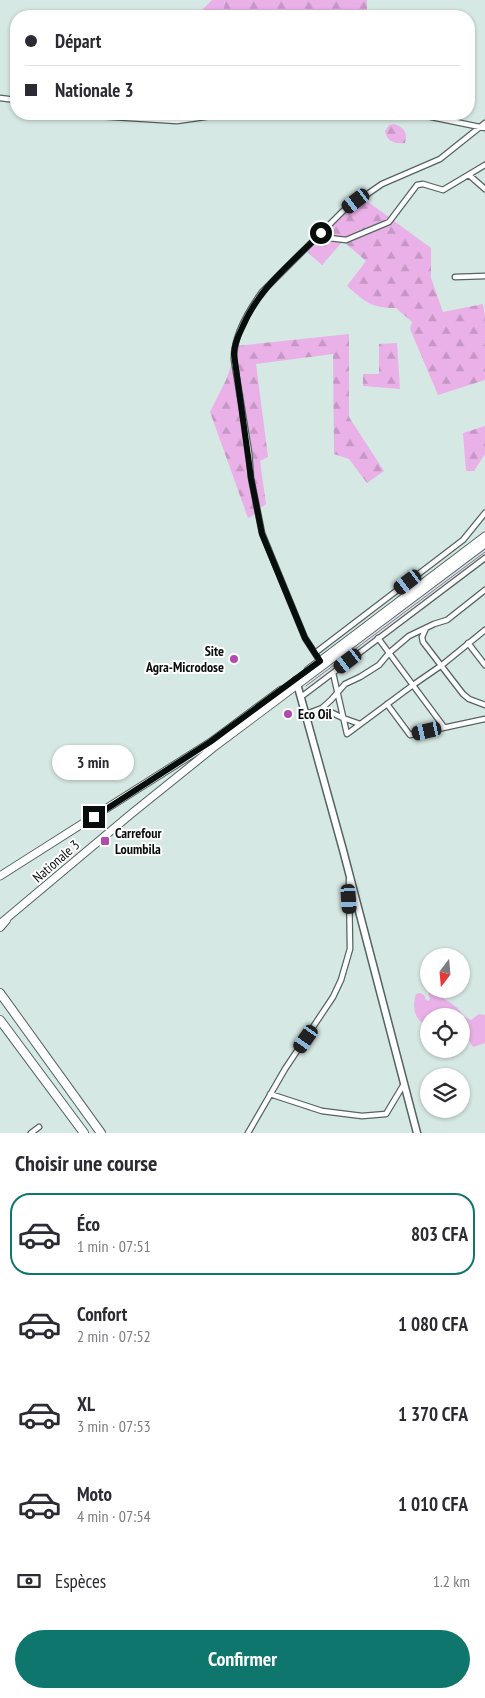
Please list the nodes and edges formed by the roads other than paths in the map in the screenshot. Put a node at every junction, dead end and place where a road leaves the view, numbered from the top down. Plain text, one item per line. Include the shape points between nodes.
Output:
1 (161, 120) edge
2 (184, 120) edge
3 (445, 120) edge
4 (485, 123) edge
5 (483, 128) edge
6 (485, 165) edge
7 (469, 176) junction
8 (485, 189) edge
9 (321, 233) junction
10 (485, 276) edge
11 (454, 277) dead end
12 (485, 513) edge
13 (485, 536) edge
14 (481, 545) edge
15 (485, 554) edge
16 (485, 558) edge
17 (485, 590) edge
18 (426, 628) junction
19 (485, 630) edge
20 (378, 638) junction
21 (468, 643) junction
22 (315, 653) junction
23 (389, 653) junction
24 (320, 661) junction
25 (442, 665) junction
26 (485, 666) edge
27 (333, 672) junction
28 (296, 682) junction
29 (412, 685) junction
30 (338, 693) junction
31 (301, 696) junction
32 (387, 704) junction
33 (485, 705) edge
34 (322, 708) junction
35 (306, 714) junction
36 (343, 718) junction
37 (485, 719) edge
38 (360, 724) junction
39 (444, 727) junction
40 (349, 874) junction
41 (0, 876) edge
42 (2, 924) edge
43 (0, 993) edge
44 (0, 1020) edge
45 (404, 1084) junction
46 (270, 1094) junction
47 (39, 1127) dead end
48 (31, 1133) edge
49 (84, 1133) edge
50 (100, 1133) edge
51 (248, 1133) edge
52 (417, 1133) edge

1 - 2 street
3 - 5 street
4 - 5 street
5 - 9 street via 440,158 363,196
6 - 7 street
7 - 8 street
7 - 9 street via 443,190 418,185 389,222 353,238 329,238
9 - 22 street via 254,304 238,337 234,354 259,525 305,638
10 - 11 street
12 - 22 street via 463,540
13 - 14 main road, Nationale 3
14 - 15 street
14 - 24 main road, Nationale 3
14 - 28 main road, Nationale 3
16 - 20 street
17 - 18 street via 447,620
18 - 23 street via 409,636
18 - 25 street via 423,642
19 - 21 street
20 - 23 street
20 - 27 street
21 - 25 street
21 - 26 street
22 - 24 street
23 - 29 street
23 - 30 street via 379,665 348,681
24 - 28 main road, Nationale 3
25 - 29 street
25 - 33 street via 469,699
27 - 30 street
27 - 31 street
28 - 31 main road
28 - 41 main road, Nationale 3 via 204,747
28 - 42 main road, Nationale 3 via 131,814
29 - 32 street
29 - 39 street
30 - 34 street
30 - 36 street
31 - 35 main road
32 - 38 street
32 - 39 street via 410,735
34 - 35 street
34 - 36 street
35 - 40 main road
36 - 38 street
36 - 38 street via 347,734
37 - 39 street
40 - 45 main road
40 - 46 street via 350,949 342,980
43 - 50 highway
44 - 49 highway
45 - 46 street via 386,1114 362,1116 322,1110
45 - 52 main road
46 - 51 street
47 - 48 street

